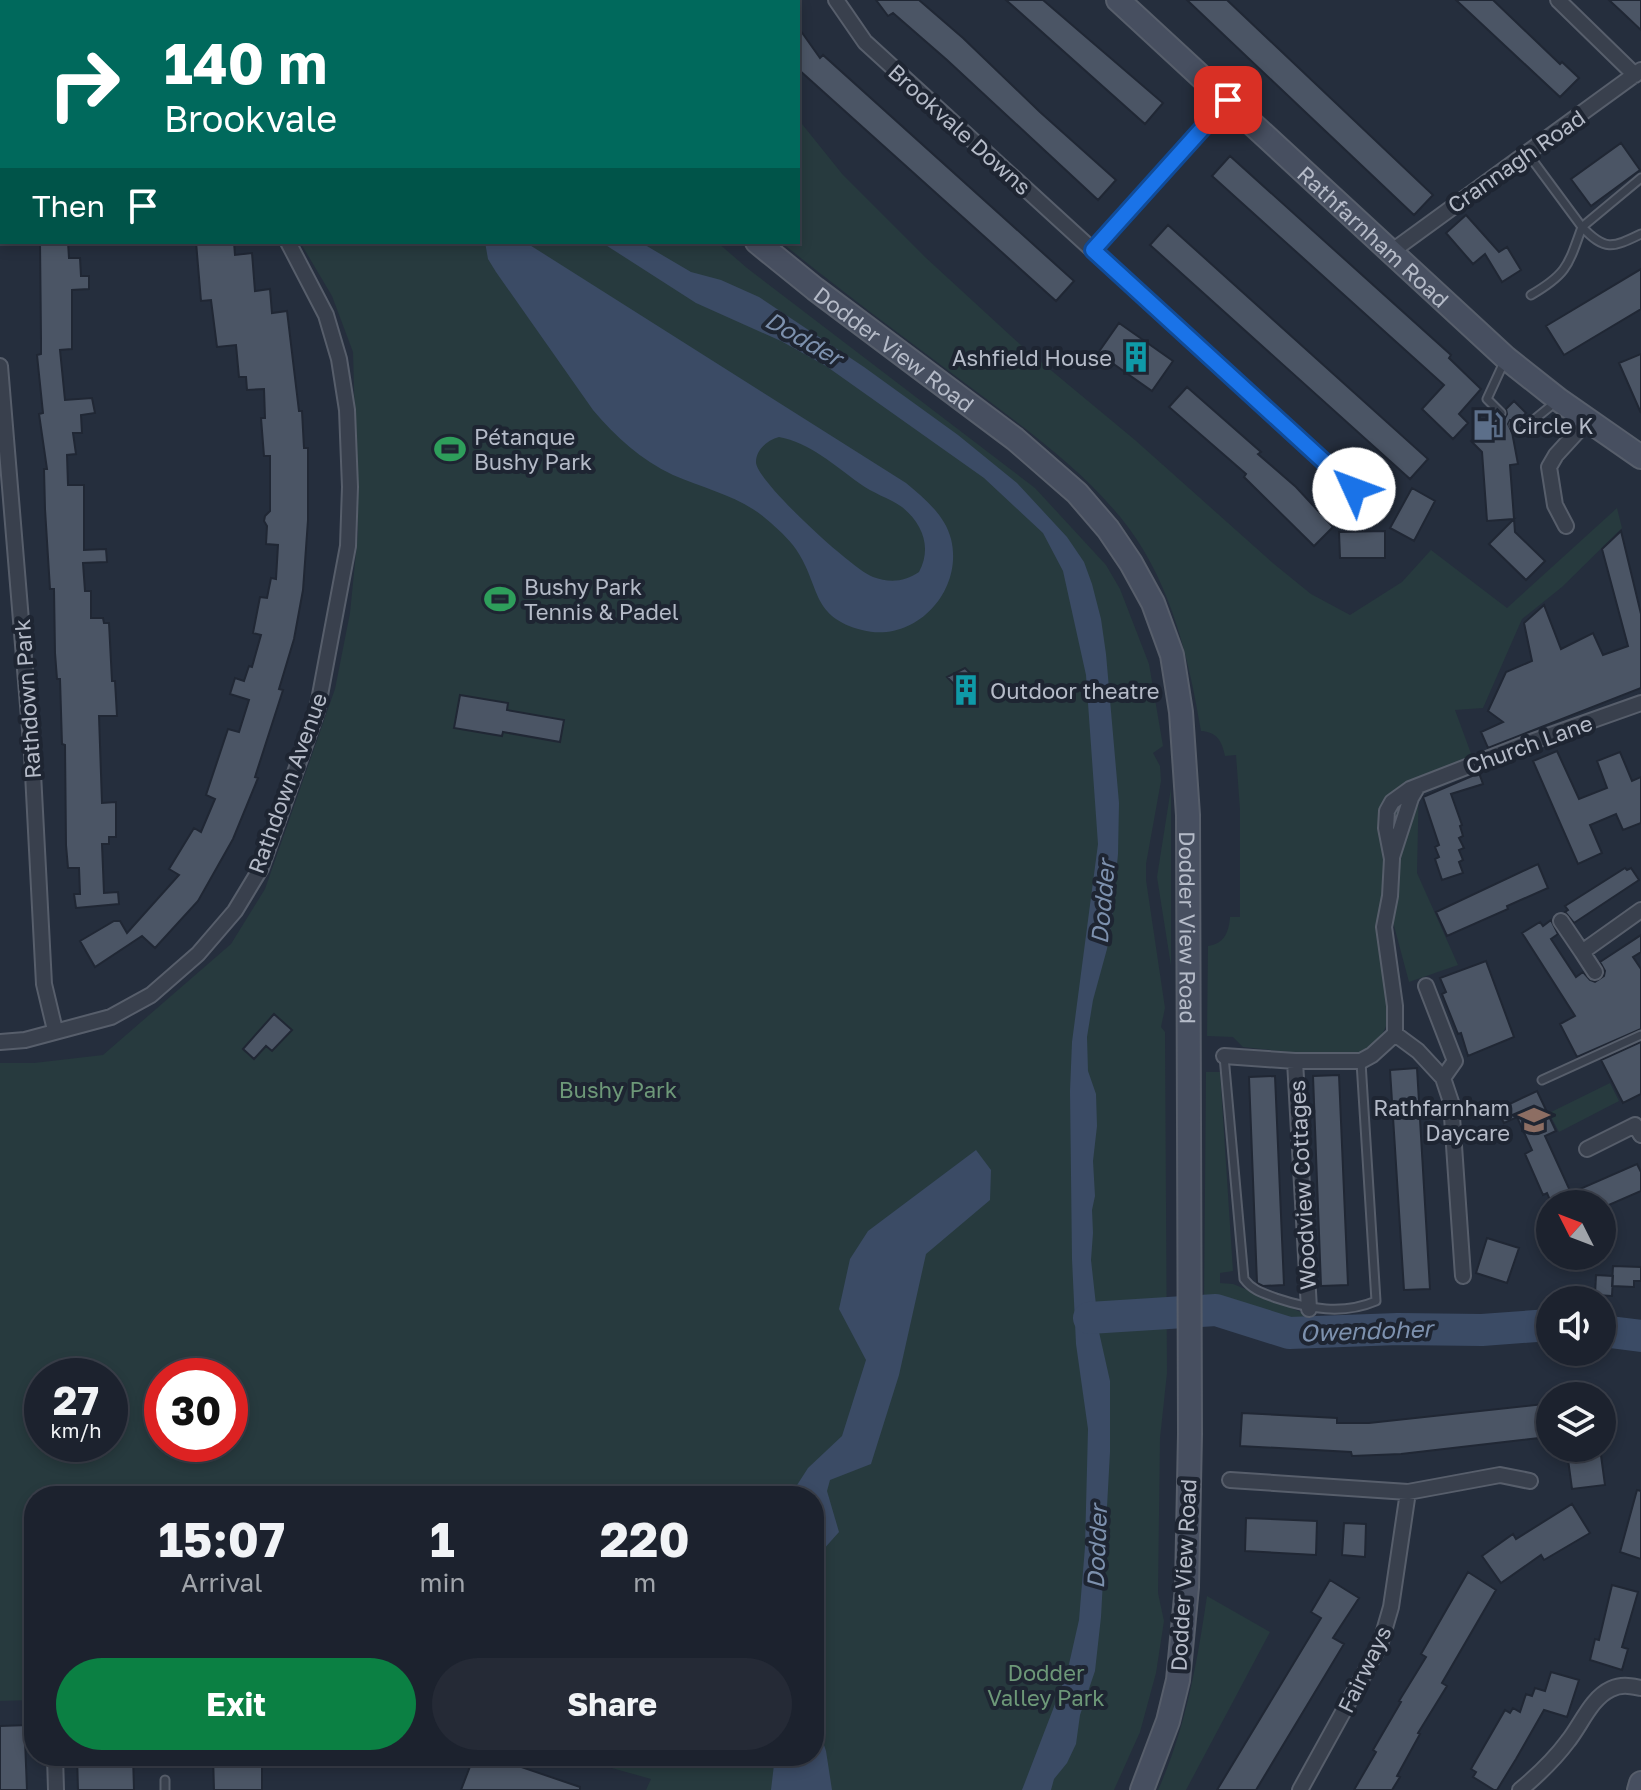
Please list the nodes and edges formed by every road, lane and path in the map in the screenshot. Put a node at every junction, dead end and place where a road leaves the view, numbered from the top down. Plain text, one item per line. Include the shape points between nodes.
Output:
1 (836, 0) edge
2 (1118, 0) edge
3 (1558, 0) edge
4 (1638, 72) edge
5 (1228, 100) junction
6 (1528, 154) junction
7 (1641, 178) edge
8 (1582, 227) junction
9 (1641, 234) edge
10 (289, 244) edge
11 (759, 244) edge
12 (1093, 250) junction
13 (1391, 252) junction
14 (1531, 295) dead end
15 (1506, 358) junction
16 (0, 366) edge
17 (1559, 400) junction
18 (1501, 413) dead end
19 (1588, 420) junction
20 (1514, 425) dead end
21 (1641, 457) edge
22 (1354, 489) dead end
23 (1566, 526) dead end
24 (1641, 703) edge
25 (1641, 910) edge
26 (1561, 921) dead end
27 (1582, 952) junction
28 (1595, 972) dead end
29 (1426, 986) dead end
30 (55, 1030) junction
31 (1395, 1034) junction
32 (1641, 1035) edge
33 (0, 1042) edge
34 (1224, 1056) joint
35 (1295, 1061) junction
36 (1361, 1061) junction
37 (1443, 1078) junction
38 (1542, 1080) dead end
39 (1641, 1135) edge
40 (1587, 1149) dead end
41 (1463, 1276) dead end
42 (1309, 1309) junction
43 (1230, 1480) dead end
44 (1530, 1481) dead end
45 (1408, 1492) junction
46 (1641, 1688) edge
47 (55, 1766) edge
48 (165, 1780) dead end
49 (1641, 1783) edge
50 (56, 1790) edge
51 (165, 1790) edge
52 (1142, 1790) edge
53 (1300, 1790) edge
54 (1520, 1790) edge
55 (1639, 1790) edge

1 - 12 street, Brookvale Downs via 865,42
2 - 5 main road, Rathfarnham Road
3 - 4 street
4 - 6 street, Crannagh Road
5 - 12 street
5 - 13 main road, Rathfarnham Road
6 - 8 lane
6 - 13 street, Crannagh Road
7 - 8 lane
8 - 9 lane via 1597,243 1613,247
8 - 14 lane via 1568,267
10 - 30 street, Rathdown Avenue via 326,315 347,410 348,546 317,711 261,868 235,911 198,954 151,995 111,1017
11 - 52 main road, Dodder View Road via 1060,478 1108,529 1153,603 1172,655 1188,815 1189,1464 1184,1640 1168,1721
12 - 22 street, Brookvale Downs
13 - 15 main road, Rathfarnham Road
15 - 17 main road, Rathfarnham Road
15 - 18 lane via 1487,399
16 - 30 street, Rathdown Park via 32,754 44,984
17 - 19 main road, Rathfarnham Road
17 - 20 lane via 1520,431
19 - 21 main road, Rathfarnham Road
19 - 23 street via 1549,467 1555,505
24 - 31 street, Church Lane via 1418,786 1392,802 1387,811 1392,859 1384,927
25 - 27 street
26 - 27 street
27 - 28 street
29 - 37 street via 1455,1061
30 - 33 street, Rathdown Avenue
31 - 36 street
31 - 37 street
32 - 38 lane
34 - 35 street
34 - 42 lane via 1244,1279 1251,1289
35 - 36 street
35 - 42 street, Woodview Cottages
36 - 42 lane via 1376,1301 1361,1307
37 - 41 street via 1451,1102
39 - 40 street via 1635,1125
43 - 45 street
44 - 45 street via 1500,1475
45 - 53 street, Fairways via 1380,1645
46 - 54 street via 1623,1685 1608,1690 1540,1774
47 - 50 street
48 - 51 lane
49 - 55 main road

